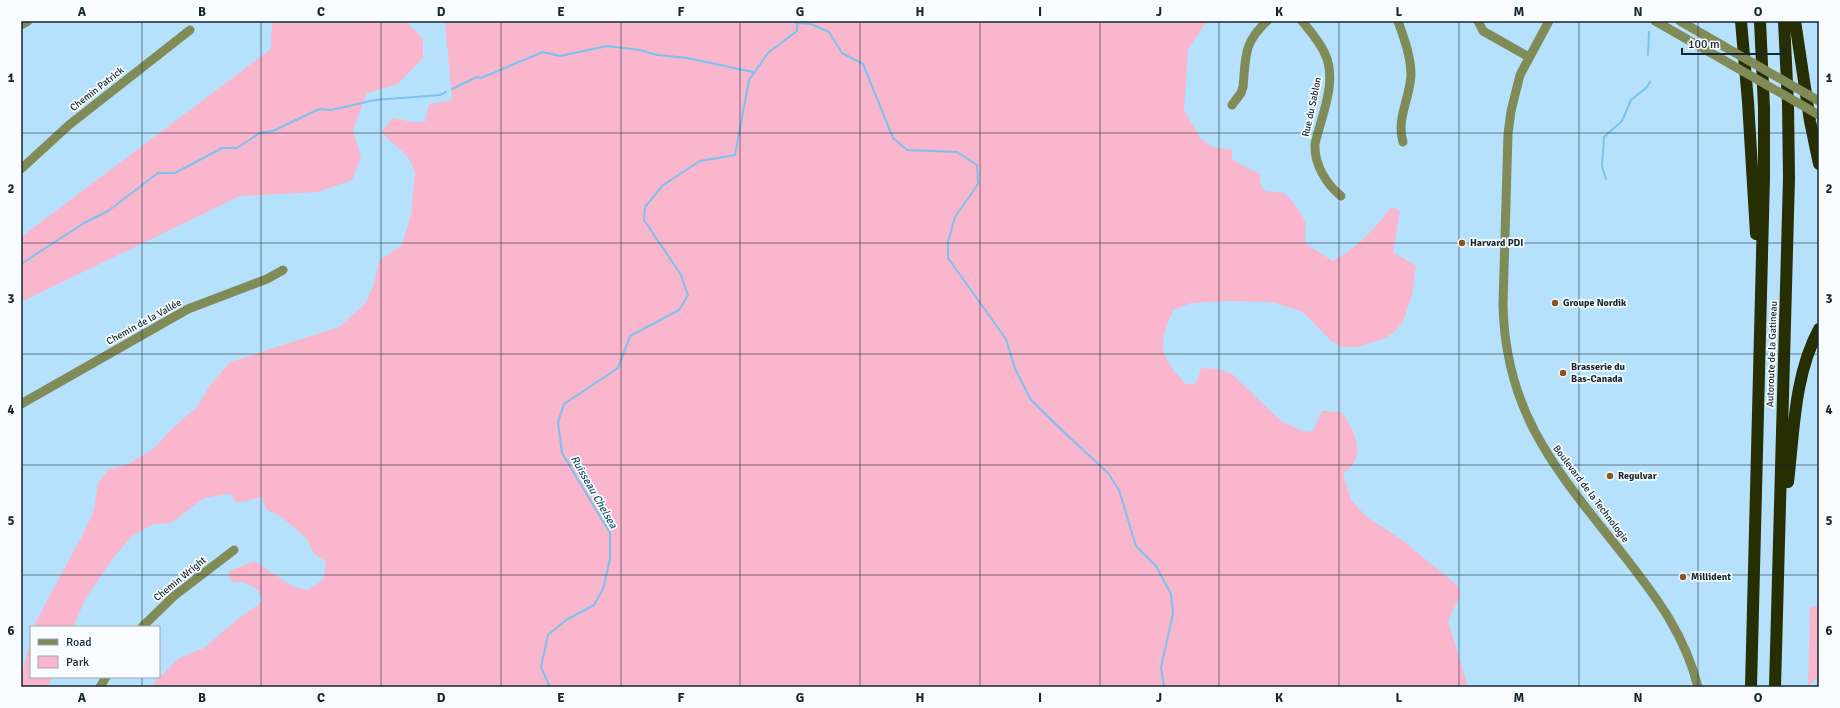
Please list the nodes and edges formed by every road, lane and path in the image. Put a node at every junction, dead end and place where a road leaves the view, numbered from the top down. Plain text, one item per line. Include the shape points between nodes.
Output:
1 (28, 21) edge
2 (1267, 21) edge
3 (1302, 21) edge
4 (1398, 21) edge
5 (1478, 21) edge
6 (1549, 21) edge
7 (1655, 21) edge
8 (1680, 21) edge
9 (1741, 21) edge
10 (1760, 21) edge
11 (1784, 21) edge
12 (1795, 21) edge
13 (21, 25) edge
14 (190, 30) dead end
15 (1529, 57) junction
16 (1819, 101) edge
17 (1232, 104) dead end
18 (1819, 114) edge
19 (1403, 142) dead end
20 (1819, 164) edge
21 (21, 169) edge
22 (1341, 196) dead end
23 (283, 270) dead end
24 (1761, 301) junction
25 (1819, 329) edge
26 (21, 404) edge
27 (234, 550) dead end
28 (1779, 553) junction
29 (143, 626) edge
30 (105, 678) edge
31 (100, 687) edge
32 (1698, 687) edge
33 (1751, 687) edge
34 (1775, 687) edge

1 - 13 street
2 - 17 street via 1248,44 1243,87
3 - 22 street, Rue du Sablon via 1322,48 1328,64 1330,82 1316,141 1316,160 1330,187
4 - 19 street via 1411,74 1400,126
5 - 15 street via 1483,31
6 - 15 street, Boulevard de la Technologie
7 - 18 street, bridge
8 - 16 street, bridge
9 - 24 highway
10 - 24 highway, Autoroute de la Gatineau via 1764,141
11 - 28 highway, Autoroute de la Gatineau via 1789,178
12 - 20 highway
14 - 21 street, Chemin Patrick via 69,125
15 - 32 street, Boulevard de la Technologie via 1516,89 1508,134 1504,317 1512,375 1528,419 1546,453 1666,611 1684,647
23 - 26 street, Chemin de la Vallée via 267,279 188,309
24 - 33 highway, Autoroute de la Gatineau
25 - 28 highway via 1808,356 1801,384
27 - 29 street, Chemin Wright via 174,596
28 - 34 highway, Autoroute de la Gatineau
30 - 31 street

